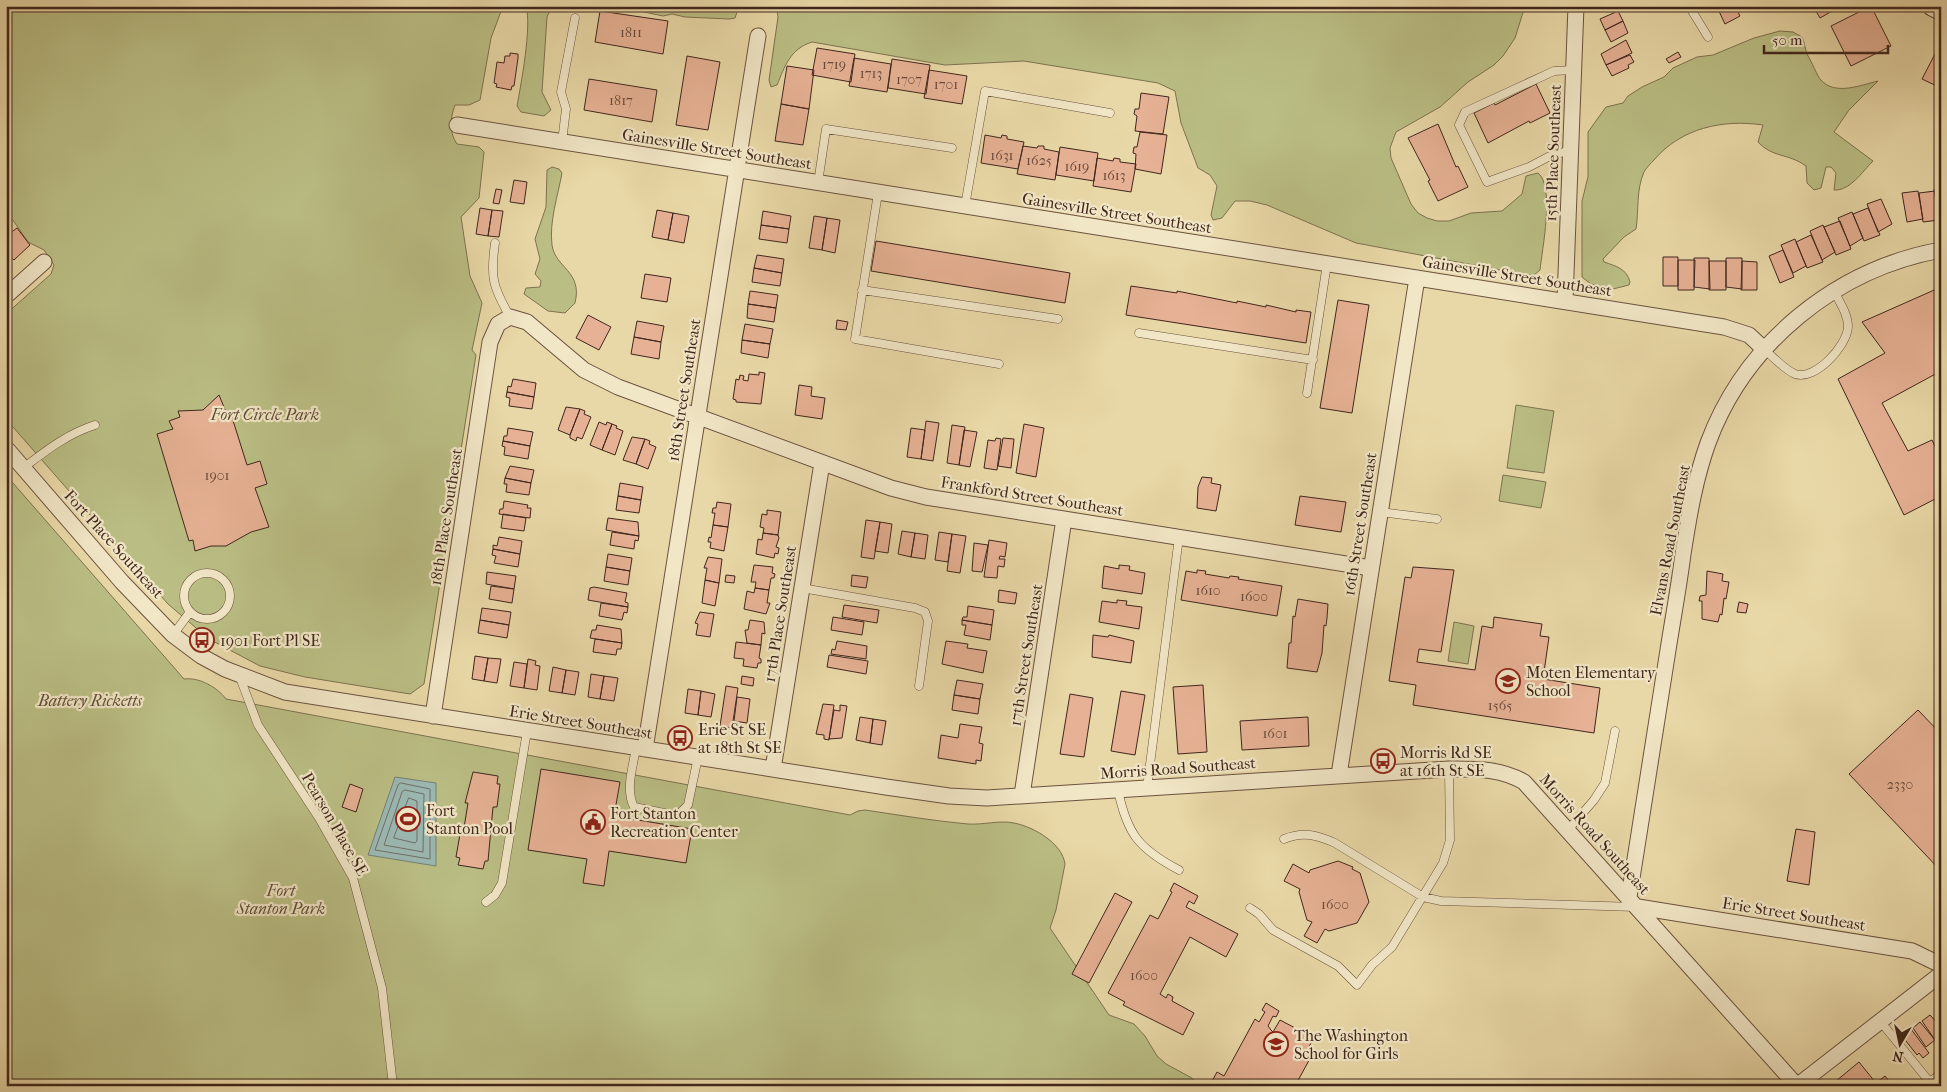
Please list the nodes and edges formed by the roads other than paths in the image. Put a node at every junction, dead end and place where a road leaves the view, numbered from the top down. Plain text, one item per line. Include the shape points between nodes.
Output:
1 (1576, 6) edge
2 (1689, 6) edge
3 (1933, 6) edge
4 (1941, 10) edge
5 (574, 18) dead end
6 (758, 36) dead end
7 (1708, 36) dead end
8 (1574, 70) junction
9 (1110, 113) dead end
10 (457, 124) dead end
11 (562, 142) junction
12 (952, 148) dead end
13 (1571, 150) junction
14 (736, 170) junction
15 (818, 183) junction
16 (878, 193) junction
17 (965, 206) junction
18 (495, 243) dead end
19 (1941, 250) edge
20 (44, 262) dead end
21 (1327, 264) junction
22 (1417, 278) junction
23 (862, 290) junction
24 (1834, 291) junction
25 (6, 296) edge
26 (1565, 301) junction
27 (504, 320) junction
28 (1058, 320) dead end
29 (1139, 333) dead end
30 (1765, 350) junction
31 (1312, 360) junction
32 (999, 364) dead end
33 (1307, 393) dead end
34 (698, 417) junction
35 (95, 425) dead end
36 (6, 448) edge
37 (822, 463) junction
38 (23, 468) junction
39 (1380, 512) junction
40 (1064, 519) junction
41 (1438, 519) dead end
42 (1179, 537) junction
43 (1371, 568) junction
44 (802, 588) junction
45 (190, 612) junction
46 (173, 635) junction
47 (202, 656) joint
48 (239, 675) junction
49 (919, 686) dead end
50 (432, 716) junction
51 (527, 731) junction
52 (1615, 731) dead end
53 (640, 749) junction
54 (698, 758) junction
55 (774, 769) junction
56 (1448, 769) junction
57 (1339, 775) junction
58 (1147, 788) junction
59 (1118, 790) junction
60 (1022, 796) junction
61 (1568, 830) junction
62 (1284, 839) dead end
63 (1179, 870) dead end
64 (1423, 897) junction
65 (486, 902) dead end
66 (1633, 902) junction
67 (1250, 908) dead end
68 (1941, 965) edge
69 (1941, 974) edge
70 (1880, 1021) junction
71 (1941, 1073) edge
72 (1931, 1084) edge
73 (393, 1086) edge
74 (1797, 1086) edge

1 - 8 street, 15th Place Southeast
2 - 7 lane
3 - 4 street
5 - 11 lane via 561,92 566,109
6 - 14 street, 18th Street Southeast
8 - 13 street, 15th Place Southeast
8 - 13 lane via 1554,71 1465,112 1459,125 1487,182
9 - 17 lane via 985,92
10 - 11 street, Gainesville Street Southeast
11 - 14 street, Gainesville Street Southeast
12 - 15 lane via 826,129
13 - 26 street, 15th Place Southeast
14 - 15 street, Gainesville Street Southeast
14 - 34 street, 18th Street Southeast
15 - 16 street, Gainesville Street Southeast
16 - 17 street, Gainesville Street Southeast
16 - 23 lane
17 - 21 street, Gainesville Street Southeast
18 - 27 lane via 492,266
19 - 24 street, Elvans Road Southeast via 1880,268
20 - 25 street
21 - 22 street, Gainesville Street Southeast
21 - 31 lane
22 - 26 street, Gainesville Street Southeast
22 - 39 street, 16th Street Southeast
23 - 28 lane
23 - 32 lane via 855,339
24 - 30 street, Elvans Road Southeast via 1796,318
24 - 30 lane via 1846,316 1848,329 1841,347 1826,364 1806,375 1794,374
26 - 30 street, Gainesville Street Southeast via 1732,329 1749,335
27 - 34 street via 527,322 561,352 593,374 634,394
27 - 50 street, 18th Place Southeast via 490,342
29 - 31 lane
30 - 66 street, Elvans Road Southeast via 1737,386 1718,419 1694,490
31 - 33 lane
34 - 37 street, Frankford Street Southeast
34 - 53 street, 18th Street Southeast
35 - 38 lane via 58,441
36 - 38 street, Fort Place Southeast
37 - 40 street, Frankford Street Southeast via 926,497
37 - 44 street, 17th Place Southeast
38 - 46 street, Fort Place Southeast via 122,582
39 - 41 lane
39 - 43 street, 16th Street Southeast
40 - 42 street, Frankford Street Southeast
40 - 60 street, 17th Street Southeast
42 - 43 street, Frankford Street Southeast
42 - 58 lane
43 - 57 street, 16th Street Southeast
44 - 49 lane via 925,612 928,621
44 - 55 street, 17th Place Southeast
45 - 45 lane via 203,619 221,615 231,598 226,582 210,573 198,574 190,580 184,599
45 - 46 lane
46 - 47 street, Fort Place Southeast
47 - 48 street, Erie Street Southeast
48 - 50 street, Erie Street Southeast via 285,692
48 - 73 lane, Pearson Place SE via 258,725 319,818 353,878 382,988
50 - 51 street, Erie Street Southeast
51 - 53 street, Erie Street Southeast
51 - 65 lane via 502,883
52 - 61 lane via 1605,783
53 - 54 street, Erie Street Southeast
53 - 54 lane via 629,790 631,801 634,807 669,814 680,813 688,805
54 - 55 street, Erie Street Southeast
55 - 60 street, Erie Street Southeast via 949,796
56 - 57 street, Morris Road Southeast
56 - 61 street, Morris Road Southeast via 1490,769 1516,777
56 - 64 lane via 1451,822 1447,852
57 - 58 street, Morris Road Southeast
58 - 59 street, Morris Road Southeast
59 - 60 street, Morris Road Southeast
59 - 63 lane via 1122,813 1142,846 1152,856
61 - 66 street, Morris Road Southeast
62 - 64 lane via 1304,833 1320,836
64 - 66 lane via 1441,901
64 - 67 lane via 1392,947 1372,965 1357,985 1338,966 1273,930
66 - 68 street, Erie Street Southeast via 1912,951
66 - 74 street, Morris Road Southeast
69 - 70 street
70 - 72 lane
70 - 74 street
71 - 72 lane

